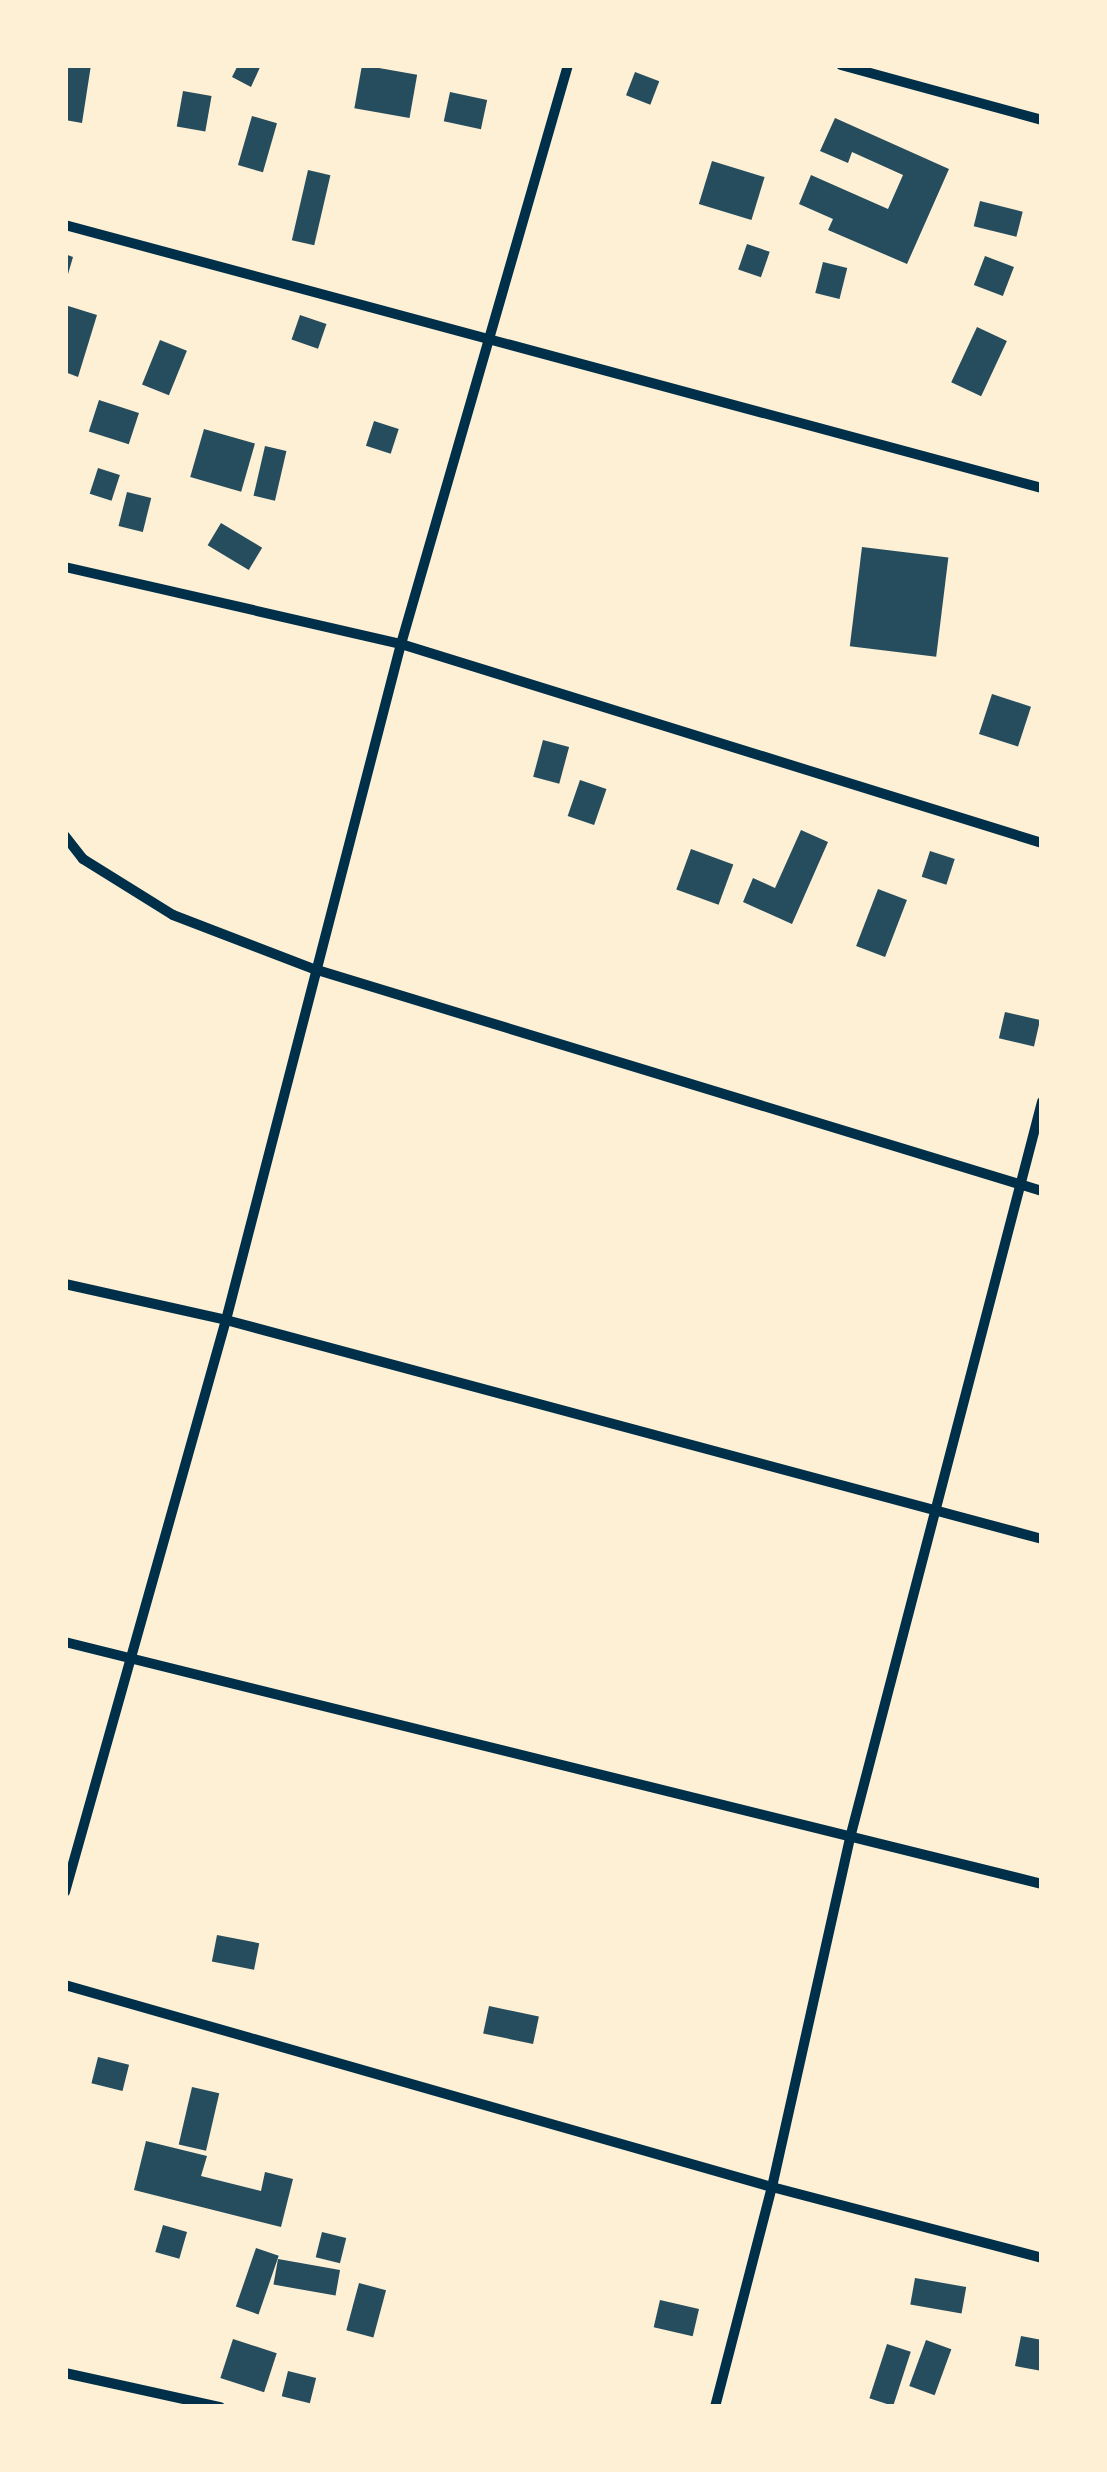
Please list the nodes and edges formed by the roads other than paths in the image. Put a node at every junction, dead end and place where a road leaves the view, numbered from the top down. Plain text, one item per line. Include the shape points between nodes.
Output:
1 (568, 65) edge
2 (840, 65) edge
3 (1042, 120) edge
4 (65, 224) edge
5 (490, 339) junction
6 (1042, 488) edge
7 (65, 566) edge
8 (401, 644) junction
9 (65, 836) edge
10 (1042, 843) edge
11 (314, 969) junction
12 (1042, 1102) edge
13 (1020, 1184) junction
14 (1042, 1191) edge
15 (65, 1284) edge
16 (226, 1320) junction
17 (936, 1509) junction
18 (1042, 1539) edge
19 (65, 1642) edge
20 (134, 1657) junction
21 (852, 1834) junction
22 (1042, 1884) edge
23 (65, 1892) edge
24 (65, 1985) edge
25 (772, 2186) junction
26 (1042, 2258) edge
27 (65, 2373) edge
28 (220, 2407) edge
29 (715, 2407) edge

1 - 5 street
2 - 3 street
4 - 5 street
5 - 6 street
5 - 8 street
7 - 8 street
8 - 10 street
8 - 11 street
9 - 11 street via 83,860 173,915
11 - 13 street
11 - 16 street
12 - 13 street
13 - 14 street
13 - 17 street
15 - 16 street
16 - 17 street
16 - 20 street
17 - 18 street
17 - 21 street
19 - 20 street
20 - 21 street
20 - 23 street
21 - 22 street
21 - 25 street
24 - 25 street
25 - 26 street
25 - 29 street
27 - 28 street

